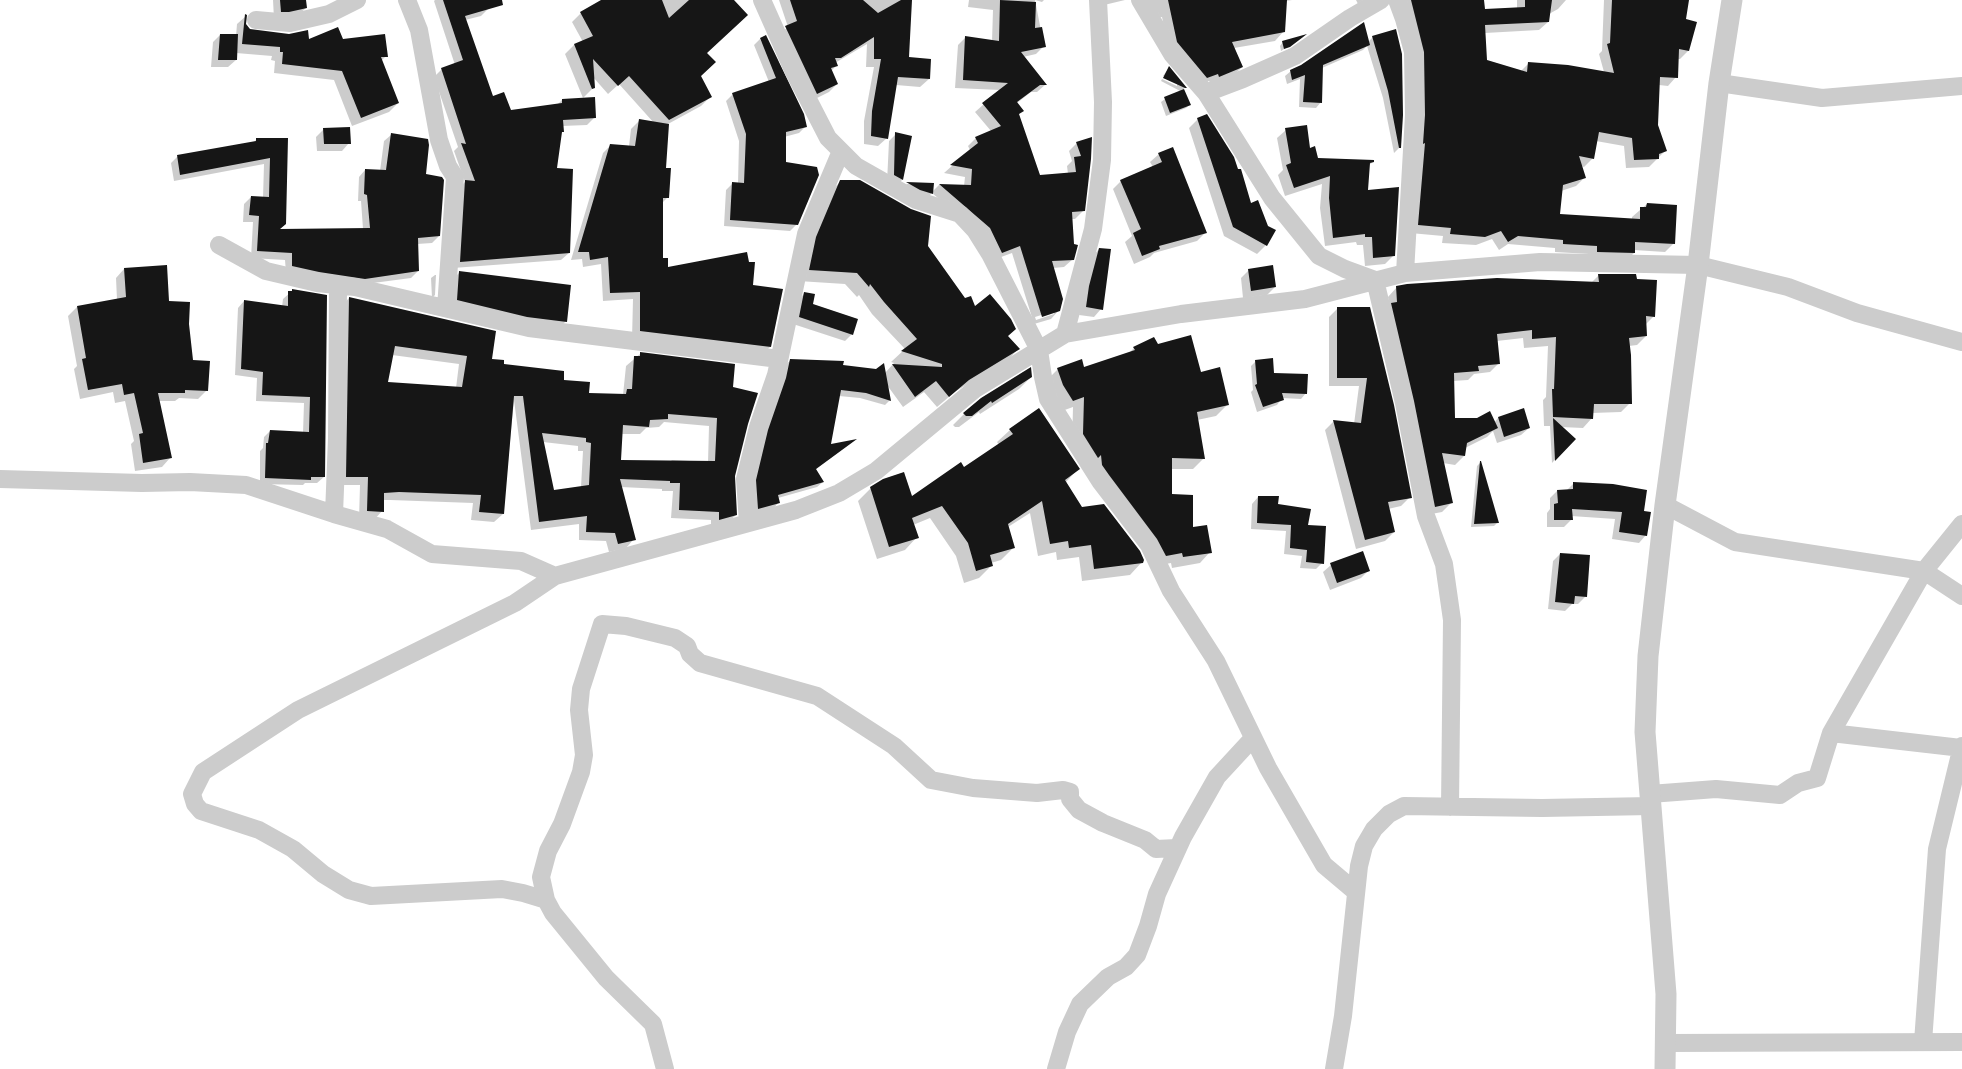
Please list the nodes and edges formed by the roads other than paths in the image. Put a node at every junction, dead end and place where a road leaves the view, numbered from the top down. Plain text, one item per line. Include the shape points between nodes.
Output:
1 (357, 0) edge
2 (407, 0) edge
3 (1098, 0) edge
4 (1140, 0) edge
5 (1381, 0) edge
6 (1396, 0) edge
7 (1732, 0) edge
8 (765, 1) edge
9 (256, 20) dead end
10 (1719, 83) junction
11 (1962, 86) edge
12 (1206, 93) junction
13 (841, 151) junction
14 (219, 245) dead end
15 (1698, 264) junction
16 (1405, 273) junction
17 (1374, 280) junction
18 (338, 286) junction
19 (446, 308) junction
20 (1065, 334) junction
21 (1962, 342) edge
22 (1039, 350) junction
23 (779, 359) junction
24 (0, 480) edge
25 (1665, 505) junction
26 (334, 514) junction
27 (748, 523) junction
28 (1962, 524) edge
29 (1924, 572) junction
30 (555, 576) junction
31 (1962, 596) edge
32 (1830, 733) junction
33 (1253, 738) junction
34 (1962, 747) edge
35 (1651, 800) junction
36 (1450, 807) junction
37 (1177, 848) junction
38 (1356, 892) junction
39 (546, 900) junction
40 (1923, 1042) junction
41 (1962, 1042) edge
42 (1666, 1043) junction
43 (665, 1069) edge
44 (1056, 1069) edge
45 (1334, 1069) edge
46 (1665, 1069) edge

1 - 9 street via 329,14 290,23
2 - 19 street via 419,30 439,140 455,177
3 - 20 street via 1102,160 1093,229
4 - 12 street via 1172,54
5 - 12 street via 1295,56
6 - 16 street via 1413,52 1414,115
7 - 10 street
8 - 13 street via 798,80 828,138
10 - 11 street via 1822,98
10 - 15 street
12 - 17 street via 1272,198 1319,256
13 - 22 street via 856,166 916,200 960,214 990,254
13 - 23 street via 806,234
14 - 18 street via 266,270
15 - 16 street via 1540,262
15 - 21 street via 1788,287 1857,313
15 - 25 street
16 - 17 street
17 - 20 street via 1305,299 1181,314
17 - 36 street via 1404,403 1426,516 1444,564 1452,620
18 - 19 street
18 - 26 street via 338,438
19 - 23 street via 529,328
20 - 22 street
22 - 27 street via 974,389 876,471 839,494
22 - 33 street via 1048,399 1100,481 1148,545 1171,591 1216,661
23 - 27 street via 745,479
24 - 26 street via 246,485
25 - 29 street via 1735,542
25 - 35 street via 1648,656 1645,732
26 - 30 street via 387,529 432,554 521,561
27 - 30 street
28 - 29 street
29 - 31 street
29 - 32 street
30 - 39 street via 515,603 298,710 203,772 192,794 201,811 260,830 293,849 349,890 371,896 502,889
32 - 34 street
32 - 35 street via 1817,778 1798,782 1780,795 1716,789
33 - 37 street via 1217,778
33 - 38 street via 1324,865
34 - 40 street via 1937,849
35 - 36 street via 1542,808
35 - 42 street via 1666,994
36 - 38 street via 1404,806 1389,814 1374,829 1364,846
37 - 39 street via 1156,849 1145,840 1103,823 1079,810 1070,799 1070,792 1063,790 1028,793 931,780 894,746 816,696 700,663 687,646 675,638 626,626 602,624 581,689 579,710 584,756 581,772 548,851 541,877
37 - 44 street via 1157,894 1137,955 1126,967 1108,976 1080,1004
38 - 45 street
39 - 43 street via 606,978 653,1024
40 - 41 street
40 - 42 street
42 - 46 street

